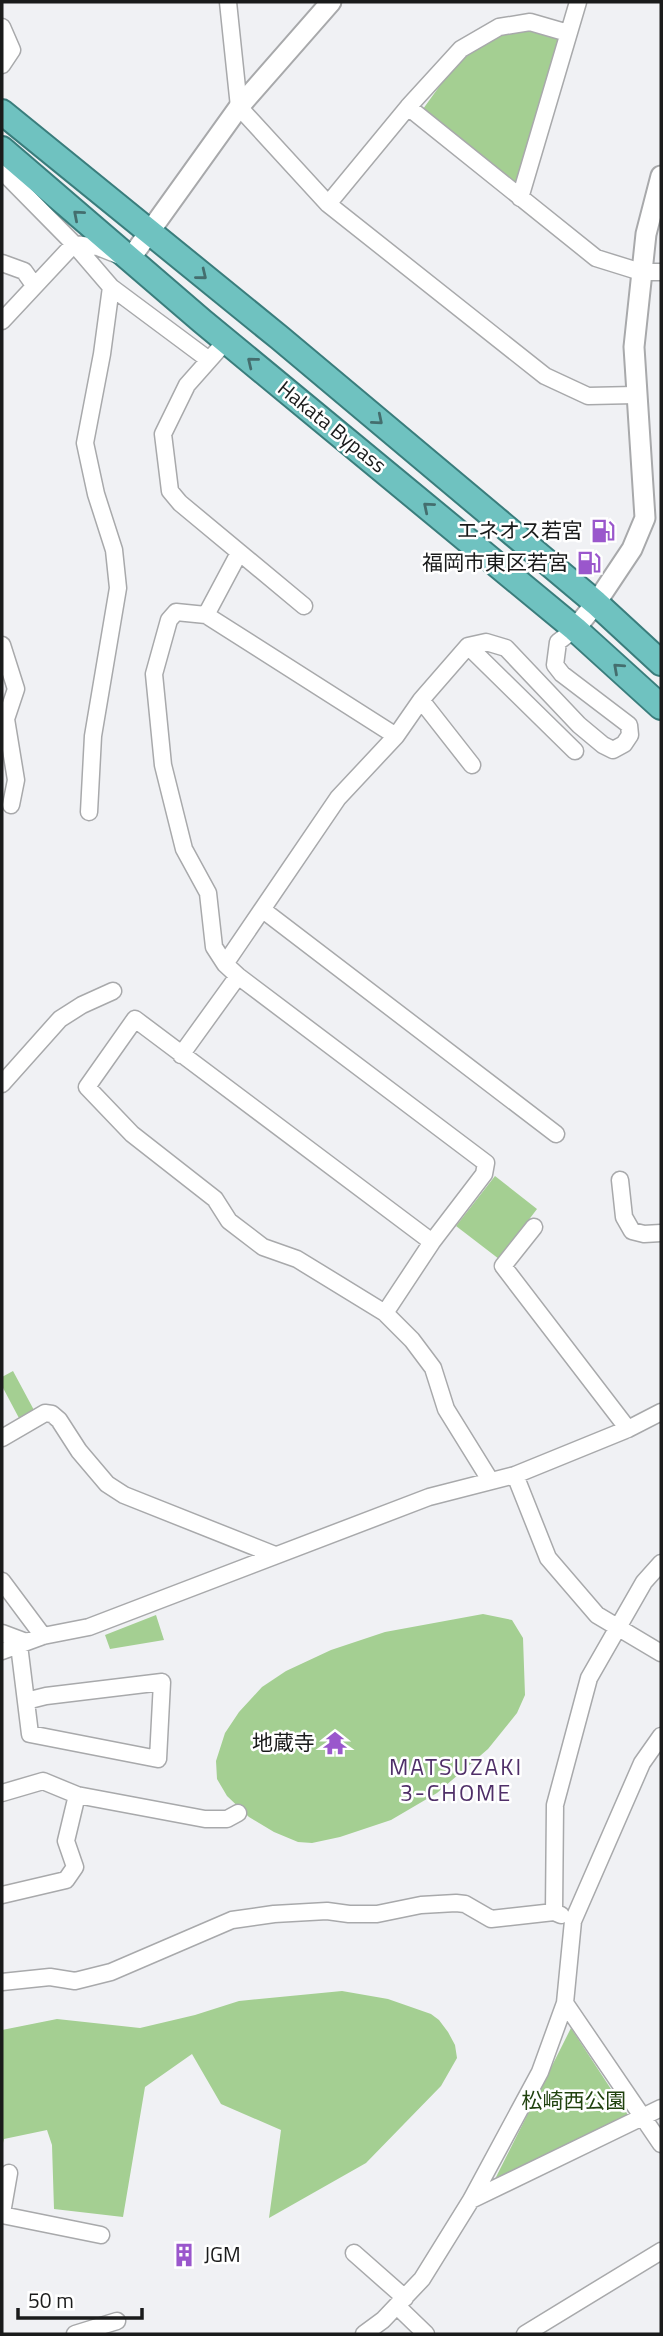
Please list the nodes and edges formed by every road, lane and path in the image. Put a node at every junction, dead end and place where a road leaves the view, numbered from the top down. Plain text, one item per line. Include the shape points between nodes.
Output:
1 (228, 2) edge
2 (331, 2) edge
3 (578, 2) edge
4 (2, 27) edge
5 (568, 33) junction
6 (2, 65) edge
7 (239, 107) junction
8 (408, 107) junction
9 (2, 112) edge
10 (2, 149) edge
11 (2, 170) edge
12 (661, 176) edge
13 (520, 198) junction
14 (328, 204) junction
15 (149, 232) junction
16 (74, 244) junction
17 (130, 259) junction
18 (2, 263) edge
19 (641, 272) junction
20 (661, 272) edge
21 (34, 285) junction
22 (111, 287) junction
23 (2, 321) edge
24 (226, 341) junction
25 (209, 360) junction
26 (635, 395) junction
27 (239, 553) junction
28 (596, 603) junction
29 (304, 606) dead end
30 (206, 615) junction
31 (575, 629) junction
32 (2, 645) edge
33 (468, 646) junction
34 (661, 663) edge
35 (421, 700) junction
36 (661, 707) edge
37 (396, 736) junction
38 (575, 751) dead end
39 (472, 765) dead end
40 (11, 805) dead end
41 (89, 813) dead end
42 (263, 910) junction
43 (225, 964) junction
44 (238, 976) junction
45 (113, 991) dead end
46 (181, 1055) junction
47 (2, 1084) edge
48 (556, 1134) dead end
49 (620, 1180) dead end
50 (534, 1227) dead end
51 (661, 1233) edge
52 (432, 1242) junction
53 (385, 1313) junction
54 (661, 1412) edge
55 (628, 1429) junction
56 (2, 1438) edge
57 (515, 1475) junction
58 (490, 1480) junction
59 (275, 1555) junction
60 (661, 1563) edge
61 (2, 1581) edge
62 (616, 1628) junction
63 (2, 1633) edge
64 (43, 1636) junction
65 (23, 1643) junction
66 (2, 1651) edge
67 (661, 1653) edge
68 (26, 1701) junction
69 (661, 1736) edge
70 (2, 1793) edge
71 (77, 1795) junction
72 (238, 1813) dead end
73 (2, 1895) edge
74 (554, 1912) junction
75 (573, 1921) junction
76 (2, 1982) edge
77 (565, 2003) junction
78 (661, 2108) edge
79 (643, 2117) junction
80 (661, 2144) edge
81 (9, 2174) dead end
82 (471, 2200) junction
83 (2, 2214) edge
84 (101, 2235) dead end
85 (661, 2251) edge
86 (354, 2253) dead end
87 (401, 2302) junction
88 (117, 2321) dead end
89 (75, 2334) edge
90 (364, 2334) edge
91 (426, 2334) edge
92 (525, 2334) edge

1 - 7 street
2 - 7 street
3 - 5 street
4 - 6 street via 12,50
5 - 8 street via 530,22 499,27 461,49
5 - 13 street
7 - 14 street
7 - 15 street
8 - 13 street
8 - 14 street
9 - 15 highway, Hakata Bypass
17 -> 10 highway, Hakata Bypass
11 - 16 street
12 - 19 street
13 - 19 street via 596,258
14 - 26 street via 545,376 588,396
15 - 17 street
15 -> 28 highway, Hakata Bypass
16 - 17 street
16 - 21 street
16 - 22 street
17 - 24 highway, Hakata Bypass
18 - 21 street via 24,271
19 - 20 street
19 - 26 street
21 - 23 street
22 - 25 street
22 - 41 street via 85,443 114,550 118,587 93,736
24 - 25 street
31 -> 24 highway, Hakata Bypass
25 - 27 street via 187,386 163,434 170,491
26 - 28 street via 645,518 632,549
27 - 29 street
27 - 30 street
28 - 31 street
28 - 34 highway, Hakata Bypass
30 - 37 street
30 - 43 street via 176,612 169,620 154,674 163,765 184,849 208,893 215,947
31 - 33 street via 558,642 555,665 629,725 630,735 614,750 579,725 506,648 486,642
36 -> 31 highway, Hakata Bypass
32 - 40 street via 16,689 6,719 16,780
33 - 35 street
33 - 38 street
35 - 37 street
35 - 39 street
37 - 42 street via 338,798
42 - 43 street
42 - 48 street
43 - 44 street
44 - 46 street
44 - 52 street via 486,1163 484,1174
45 - 47 street via 60,1019
46 - 52 street
46 - 53 street via 135,1019 87,1087 132,1135 215,1199 229,1221 255,1241 297,1259
49 - 51 street via 624,1217 632,1231
50 - 55 street via 503,1266
52 - 53 street
53 - 58 street via 433,1368 446,1409
54 - 55 street
55 - 57 street
56 - 59 street via 44,1413 52,1414 107,1484 124,1495
57 - 58 street
57 - 62 street via 548,1558 597,1615
58 - 59 street via 429,1497
59 - 64 street via 89,1627
60 - 62 street via 643,1582
61 - 64 street
62 - 67 street
62 - 74 street via 589,1678 555,1805
63 - 65 street
64 - 65 street
65 - 66 street
65 - 68 street
68 - 68 street via 30,1734 158,1759 162,1682
69 - 75 street via 642,1763
70 - 71 street via 43,1781
71 - 72 street via 205,1819 227,1819
71 - 73 street via 66,1841 75,1867 66,1880
74 - 75 street
74 - 76 street via 491,1919 456,1903 377,1914 274,1914 232,1920 111,1972 75,1981 50,1977
75 - 77 street
77 - 79 street
77 - 82 street via 540,2072
78 - 79 street
79 - 80 street
79 - 82 street
81 - 83 street
82 - 87 street via 422,2279
83 - 84 street
85 - 92 street
86 - 87 street
87 - 90 street
87 - 91 street
88 - 89 street

